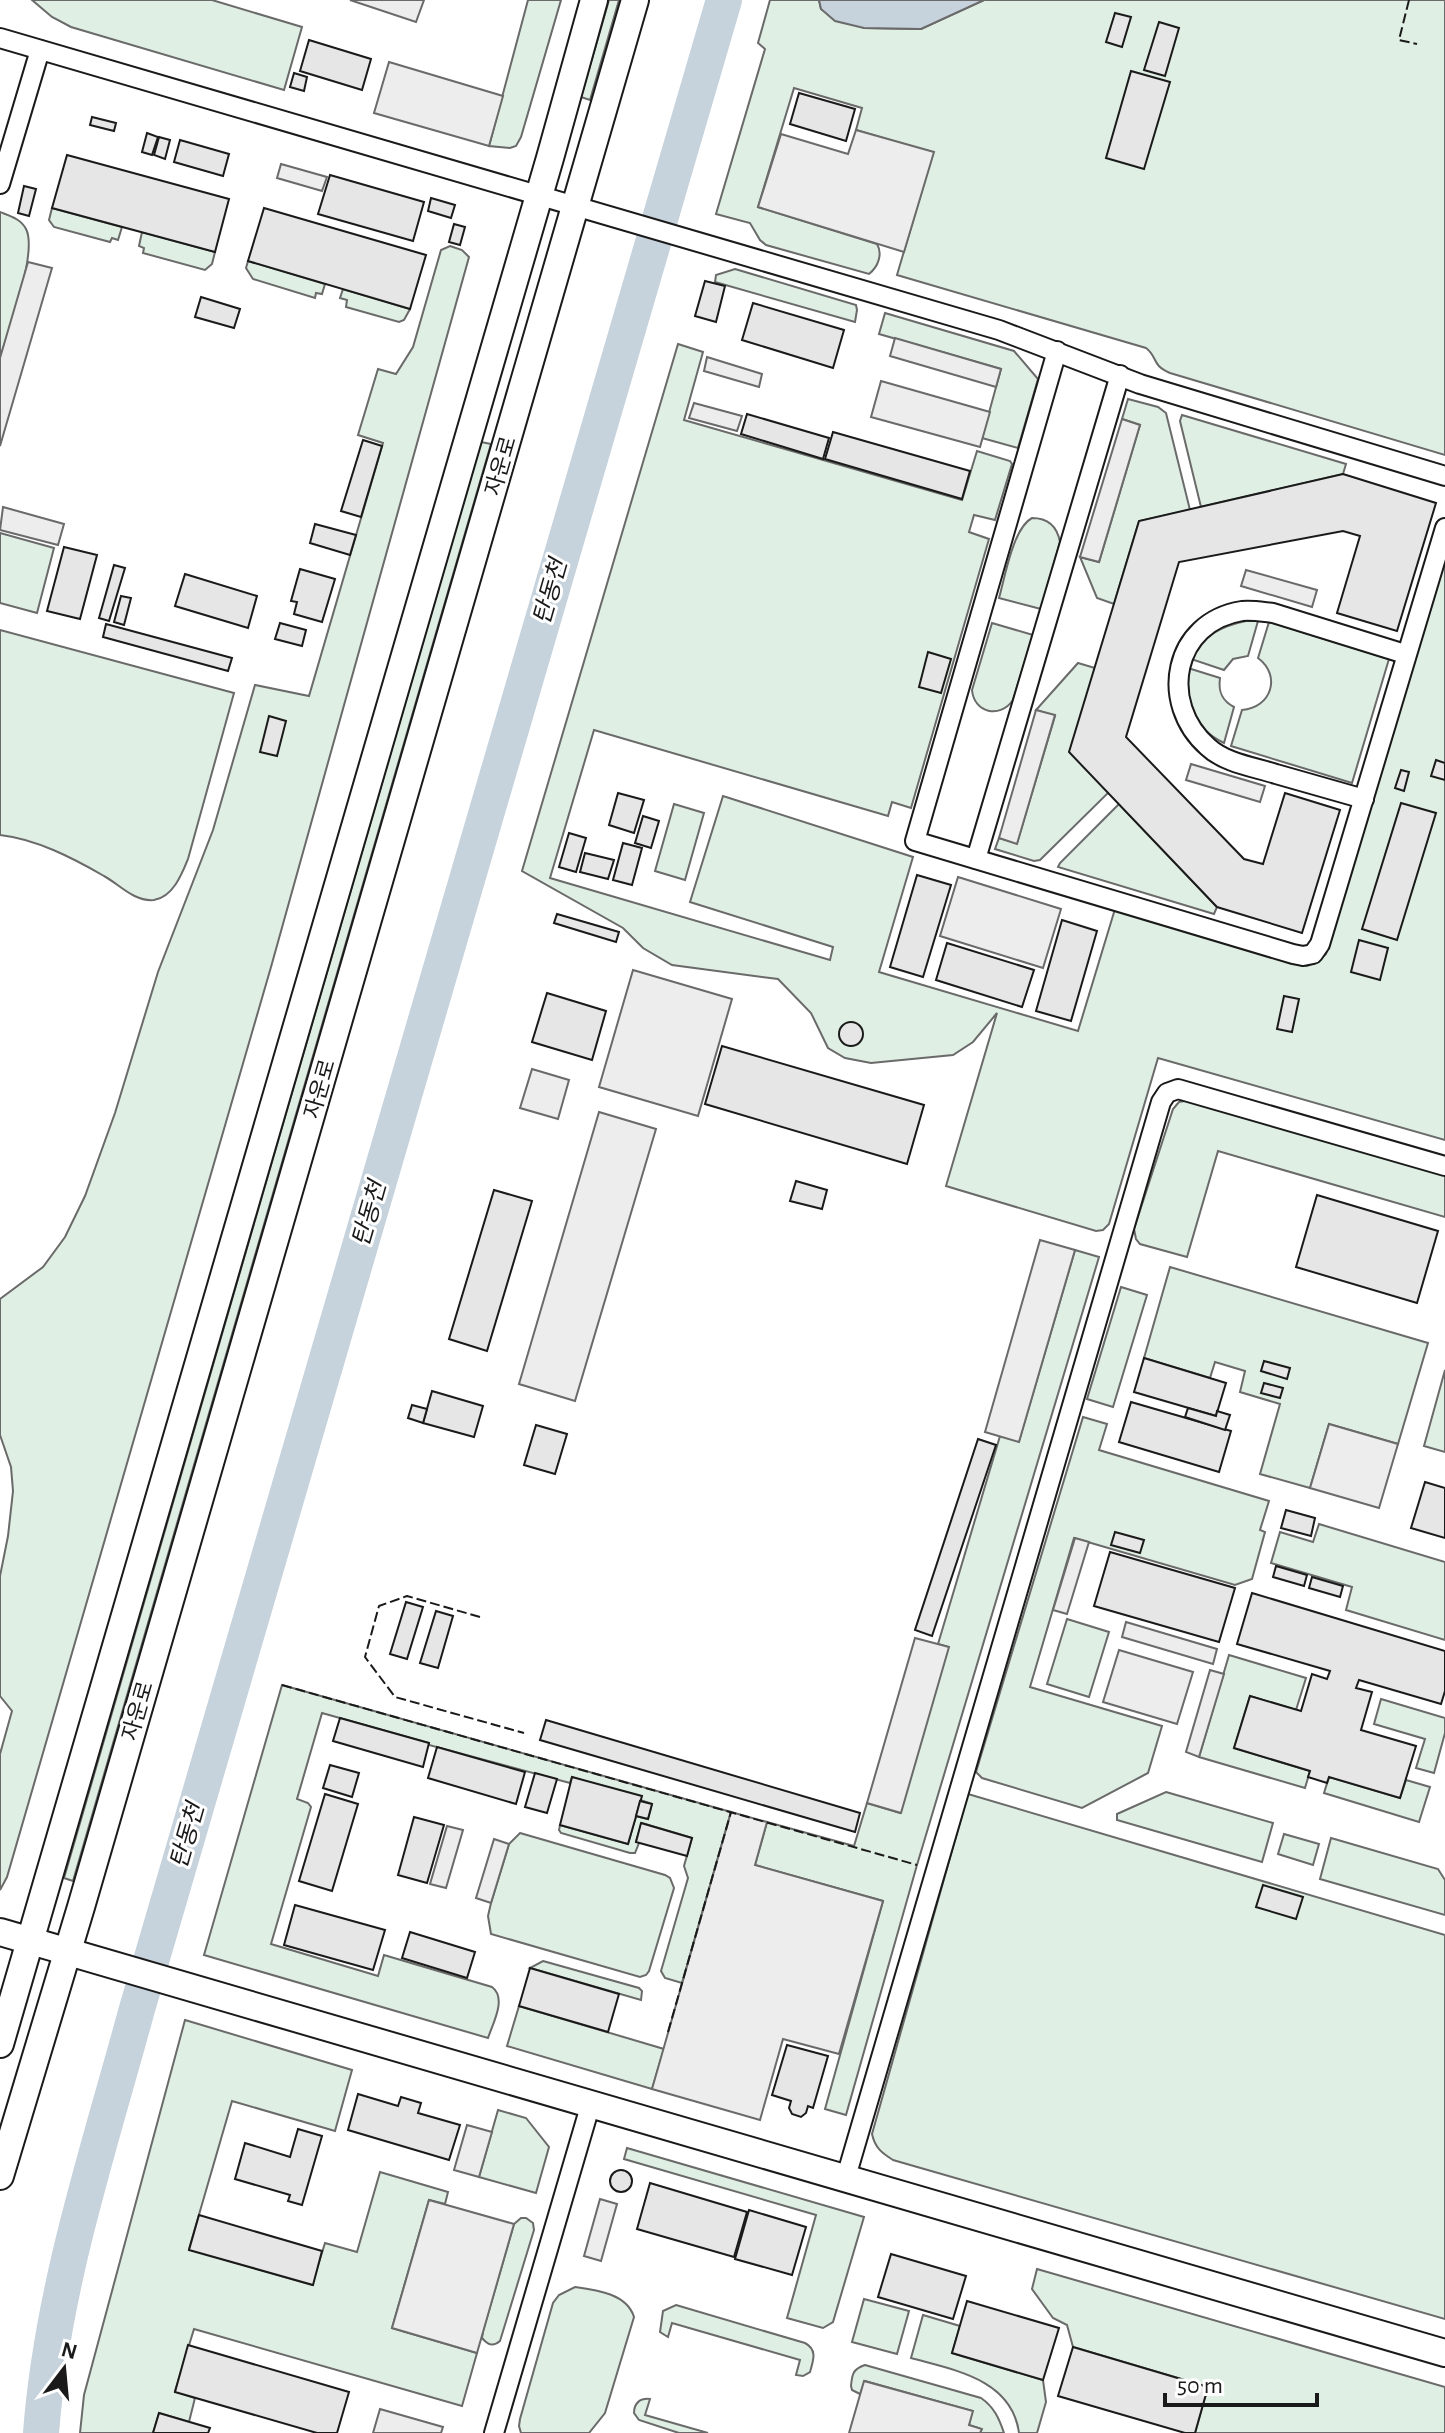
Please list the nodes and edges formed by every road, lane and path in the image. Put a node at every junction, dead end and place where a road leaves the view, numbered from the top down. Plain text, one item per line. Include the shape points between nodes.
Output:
1 (594, 0) edge
2 (635, 0) edge
3 (0, 38) edge
4 (40, 50) junction
5 (0, 184) edge
6 (539, 194) junction
7 (576, 205) junction
8 (1057, 351) junction
9 (1120, 375) junction
10 (1445, 476) edge
11 (1445, 528) edge
12 (1405, 654) junction
13 (1364, 799) junction
14 (976, 859) junction
15 (1445, 1166) edge
16 (0, 1932) edge
17 (30, 1941) junction
18 (68, 1952) junction
19 (0, 2044) edge
20 (591, 2103) junction
21 (0, 2176) edge
22 (846, 2177) junction
23 (1445, 2353) edge
24 (494, 2433) edge

1 - 6 street, 자운로
2 - 7 street, 자운로
3 - 4 street
4 - 5 street
4 - 6 street
6 - 7 street
6 - 17 street, 자운로
7 - 8 street
7 - 18 street, 자운로
8 - 9 street
8 - 14 street via 915,841
9 - 10 street
9 - 14 street
11 - 12 street
12 - 13 street
12 - 13 street via 1255,611 1210,624 1182,660 1182,707 1210,749 1241,764
13 - 14 street via 1320,944 1313,954 1303,956
15 - 22 street via 1178,1089 1161,1102
16 - 17 street
17 - 18 street
17 - 19 street, 자운로
18 - 20 street
18 - 21 street, 자운로
20 - 22 street
20 - 24 street
22 - 23 street

